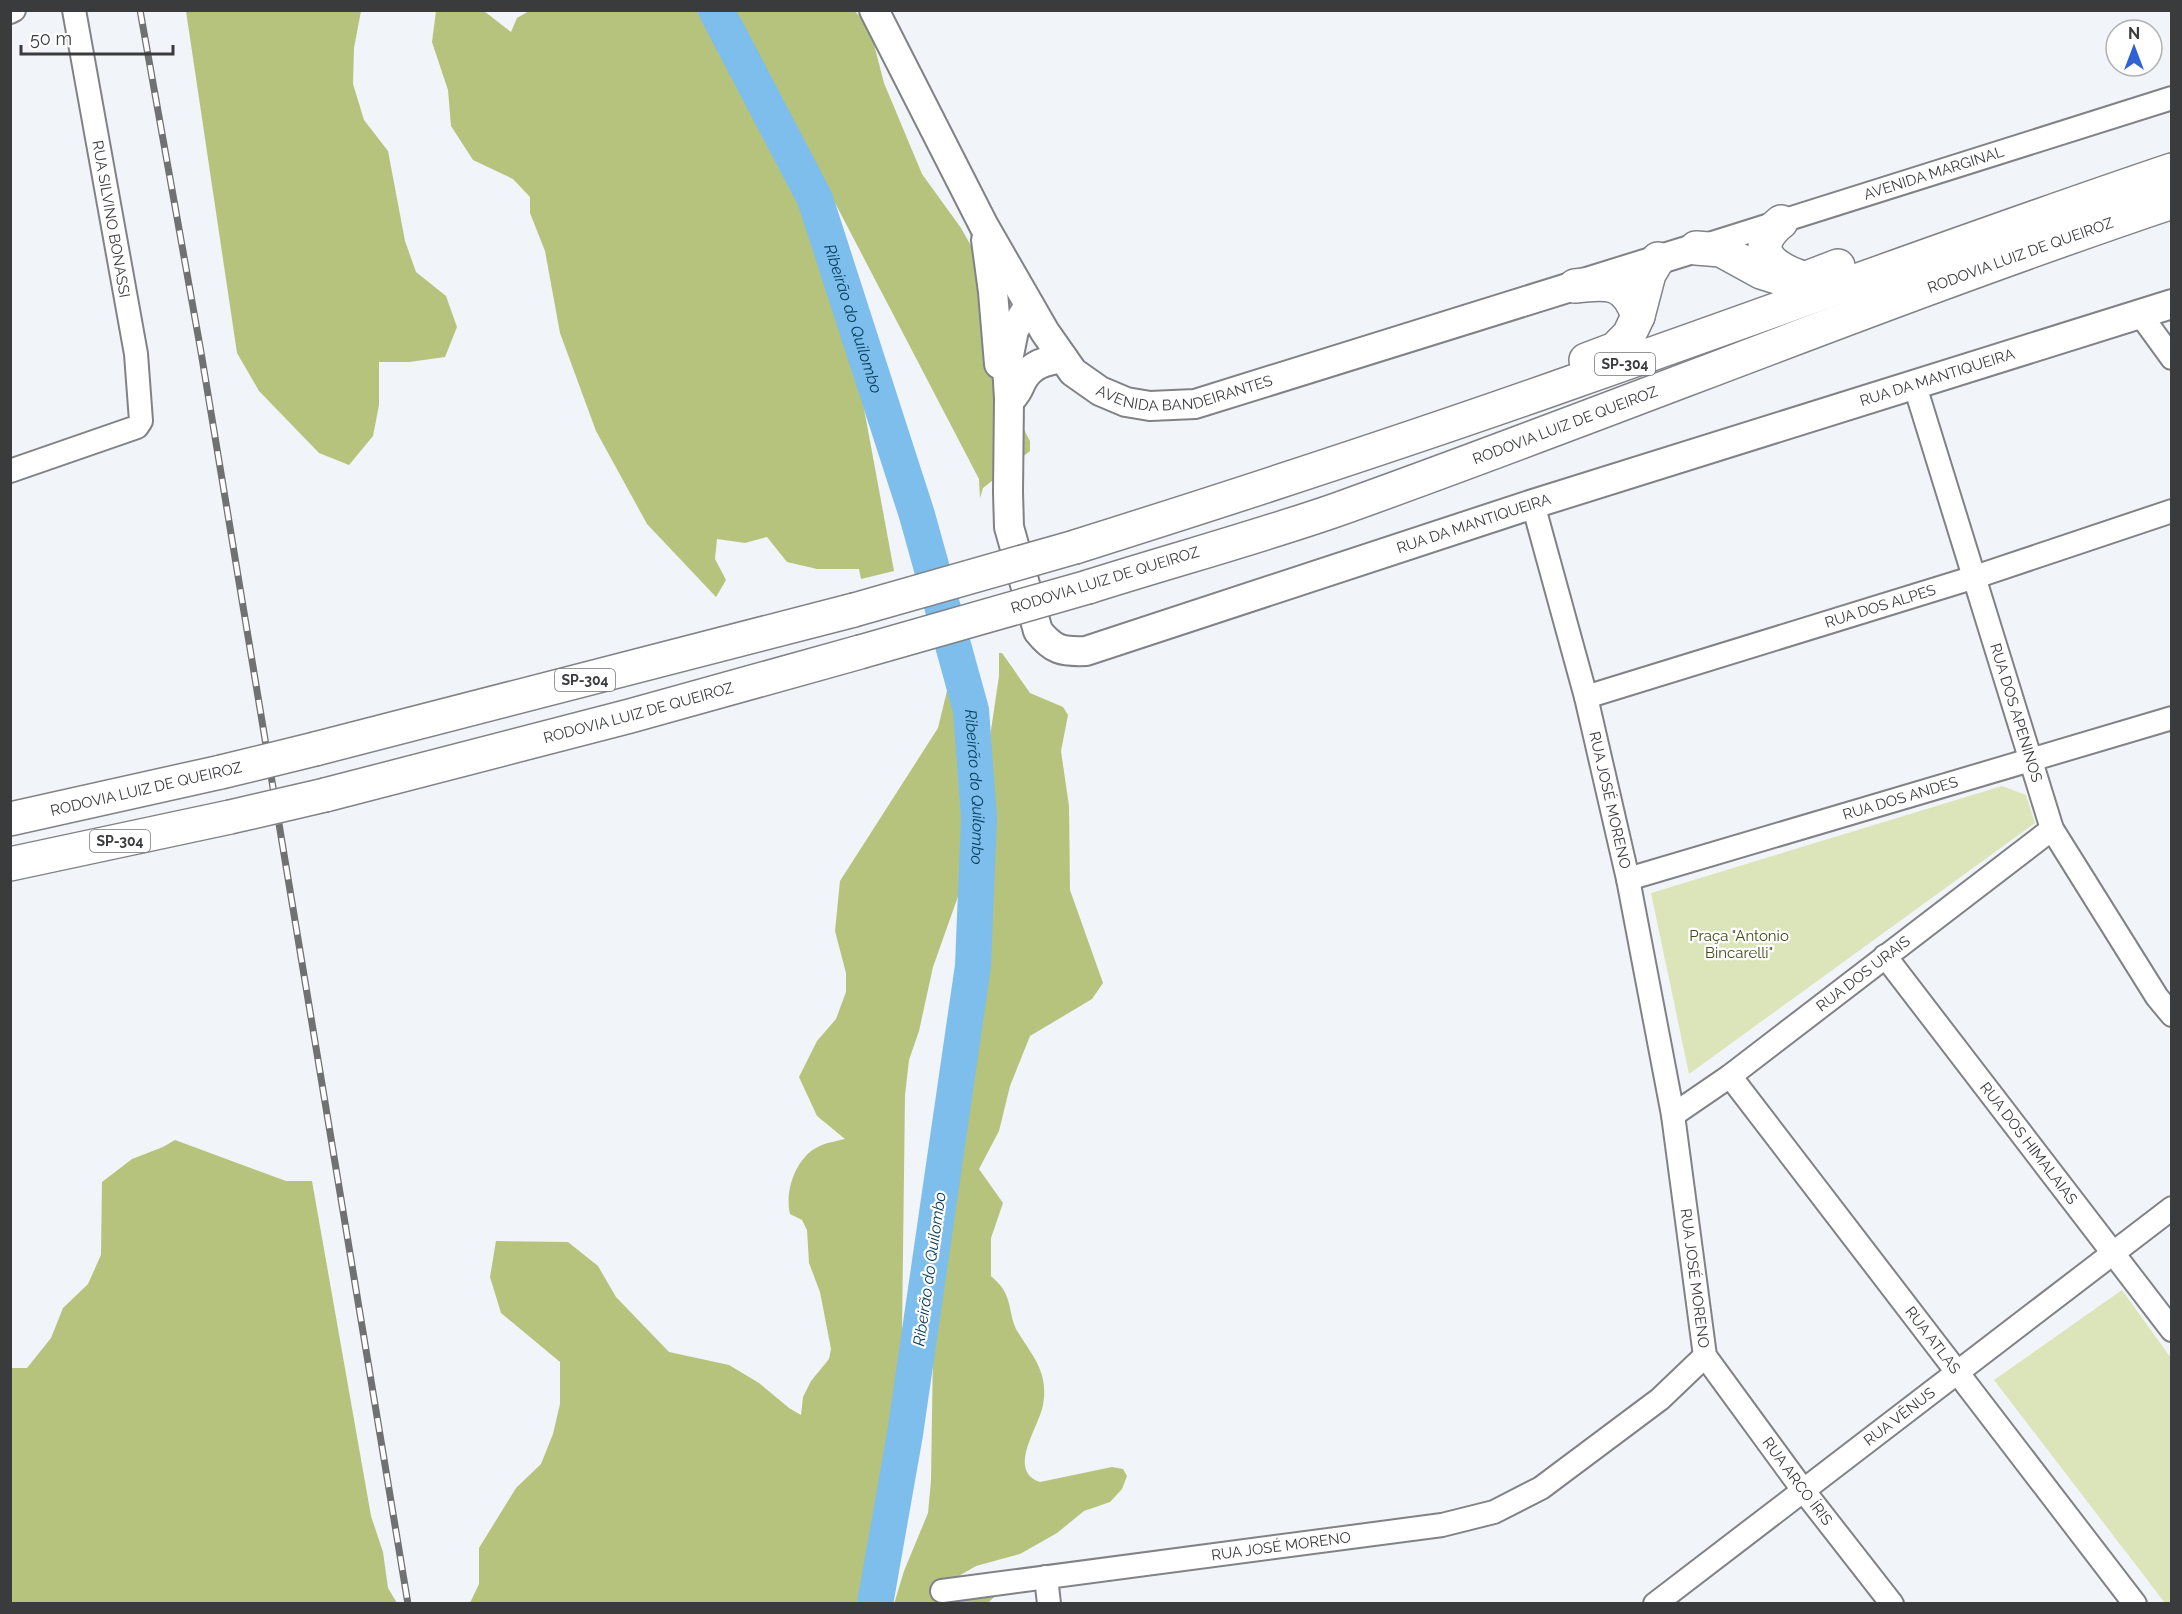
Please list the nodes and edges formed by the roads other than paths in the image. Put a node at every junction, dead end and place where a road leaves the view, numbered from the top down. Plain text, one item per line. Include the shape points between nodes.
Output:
1 (74, 10) edge
2 (873, 10) edge
3 (2172, 98) edge
4 (2172, 151) edge
5 (2172, 170) edge
6 (2172, 202) edge
7 (1780, 222) junction
8 (984, 226) junction
9 (1696, 248) junction
10 (1658, 259) junction
11 (1804, 279) junction
12 (1575, 286) junction
13 (2172, 304) edge
14 (1034, 313) junction
15 (2140, 314) junction
16 (1638, 316) junction
17 (1063, 358) junction
18 (2172, 358) edge
19 (1915, 386) junction
20 (1009, 400) junction
21 (10, 471) edge
22 (1291, 477) junction
23 (1533, 504) junction
24 (2172, 511) edge
25 (1975, 578) junction
26 (1586, 697) junction
27 (2172, 718) edge
28 (2031, 760) junction
29 (10, 819) edge
30 (2052, 829) junction
31 (10, 864) edge
32 (1628, 879) junction
33 (1885, 956) junction
34 (2172, 1015) edge
35 (1730, 1076) junction
36 (1673, 1115) junction
37 (2172, 1208) edge
38 (2112, 1252) junction
39 (2172, 1330) edge
40 (1705, 1356) junction
41 (1958, 1371) junction
42 (1803, 1490) junction
43 (1046, 1577) junction
44 (942, 1591) dead end
45 (1049, 1604) edge
46 (1655, 1604) edge
47 (1892, 1604) edge
48 (2135, 1604) edge

1 - 21 street, RUA SILVINO BONASSI via 135,354 141,417 137,428
2 - 8 main road, AVENIDA BANDEIRANTES
3 - 7 street, AVENIDA MARGINAL
4 - 11 highway
5 - 22 highway, RODOVIA LUIZ DE QUEIROZ / SP-304 via 1577,381
6 - 31 highway, RODOVIA LUIZ DE QUEIROZ / SP-304, bridge via 1333,511 1088,586 630,716 325,795
7 - 9 street, AVENIDA MARGINAL
7 - 11 highway via 1769,231 1765,246 1769,260 1780,270
8 - 14 main road, AVENIDA BANDEIRANTES
8 - 20 main road via 1001,386
9 - 10 main road, AVENIDA BANDEIRANTES
9 - 11 highway via 1721,250 1780,278
10 - 12 main road, AVENIDA BANDEIRANTES
10 - 16 highway
12 - 16 highway via 1597,284 1623,290
12 - 17 main road, AVENIDA BANDEIRANTES via 1195,404 1150,406 1126,402 1091,385 1073,372
13 - 15 main road, RUA DA MANTIQUEIRA
14 - 17 main road, AVENIDA BANDEIRANTES
14 - 20 main road, RUA DA MANTIQUEIRA via 1018,323 1010,344
15 - 18 street
15 - 19 main road, RUA DA MANTIQUEIRA
16 - 22 highway via 1629,335 1615,349 1415,423
17 - 20 main road via 1032,367
19 - 23 main road, RUA DA MANTIQUEIRA
19 - 25 street, RUA DOS APENINOS
20 - 23 main road, RUA DA MANTIQUEIRA via 1010,527 1038,631 1048,644 1066,652 1086,651
22 - 29 highway, RODOVIA LUIZ DE QUEIROZ / SP-304, bridge via 1075,547 854,610 315,749
23 - 26 street, RUA JOSÉ MORENO
24 - 25 street, RUA DOS ALPES
25 - 26 street, RUA DOS ALPES
25 - 28 street, RUA DOS APENINOS
26 - 32 street, RUA JOSÉ MORENO
27 - 28 street, RUA DOS ANDES
28 - 30 street, RUA DOS APENINOS
28 - 32 street, RUA DOS ANDES
30 - 33 street, RUA DOS URAIS
30 - 34 street, RUA DOS APENINOS
32 - 36 street, RUA JOSÉ MORENO
33 - 35 street, RUA DOS URAIS
33 - 38 street, RUA DOS HIMALAIAS
35 - 36 street, RUA DOS URAIS
35 - 41 street, RUA ATLAS
36 - 40 street, RUA JOSÉ MORENO
37 - 38 street, RUA VÊNUS
38 - 39 street, RUA DOS HIMALAIAS
38 - 41 street, RUA VÊNUS
40 - 42 street, RUA ARCO ÍRIS
40 - 43 street, RUA JOSÉ MORENO via 1660,1399 1550,1481 1494,1512 1442,1524
41 - 42 street, RUA VÊNUS
41 - 48 street, RUA ATLAS
42 - 46 street, RUA VÊNUS
42 - 47 street, RUA ARCO ÍRIS
43 - 44 street, RUA JOSÉ MORENO
43 - 45 street

